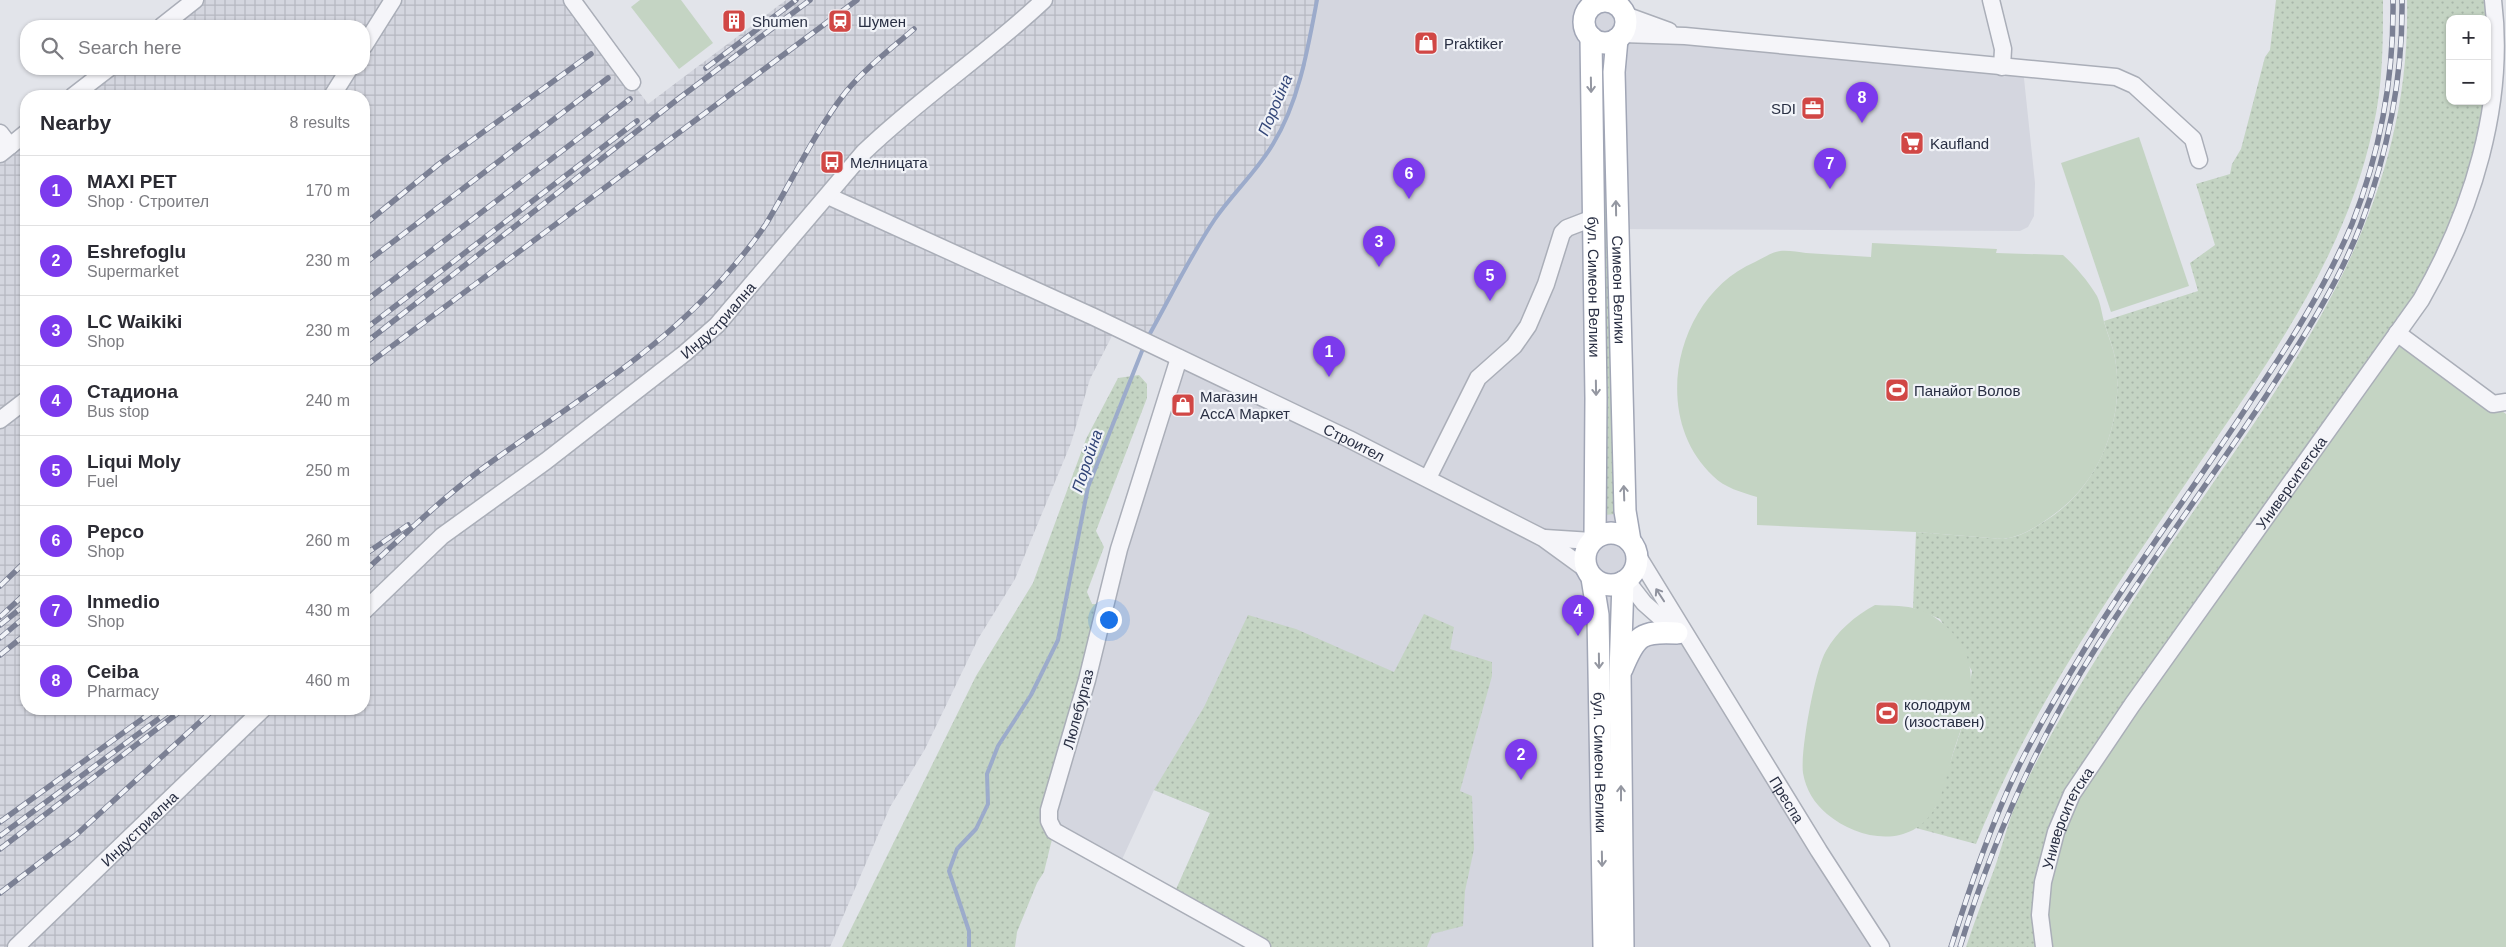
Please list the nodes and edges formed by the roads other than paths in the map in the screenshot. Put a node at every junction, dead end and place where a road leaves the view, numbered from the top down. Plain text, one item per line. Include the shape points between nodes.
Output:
1 (195, 0) edge
2 (393, 0) edge
3 (572, 0) edge
4 (1044, 0) edge
5 (1991, 0) edge
6 (2492, 0) edge
7 (1590, 4) edge
8 (1620, 19) edge
9 (170, 20) edge
10 (370, 36) edge
11 (1591, 37) junction
12 (2002, 67) junction
13 (100, 75) edge
14 (345, 75) edge
15 (632, 82) dead end
16 (81, 90) edge
17 (336, 90) edge
18 (20, 136) edge
19 (3, 144) edge
20 (2199, 160) dead end
21 (828, 196) junction
22 (1593, 218) junction
23 (2397, 334) junction
24 (1179, 358) junction
25 (2506, 402) edge
26 (20, 405) edge
27 (0, 420) edge
28 (1428, 478) junction
29 (1543, 538) junction
30 (1593, 540) junction
31 (1633, 547) junction
32 (1589, 574) junction
33 (1624, 581) junction
34 (370, 605) edge
35 (1677, 633) junction
36 (1696, 650) junction
37 (1620, 673) junction
38 (257, 715) edge
39 (16, 947) edge
40 (1262, 947) edge
41 (1604, 947) edge
42 (1623, 947) edge
43 (1881, 947) edge
44 (2044, 947) edge

1 - 9 street
2 - 10 street
3 - 15 street
4 - 21 street, Индустриална via 1012,31 887,130
5 - 12 street via 2003,49
6 - 23 street, Университетска via 2493,90 2488,132 2477,174 2464,217 2445,259
7 - 8 main road via 1612,2
7 - 11 main road via 1585,26
8 - 11 main road via 1600,42
8 - 12 street via 1685,36
31 -> 8 main road, Симеон Велики via 1625,511 1617,229 1614,72
11 -> 22 main road, бул. Симеон Велики
12 - 20 street via 2116,77 2134,85 2194,139
13 - 16 street
14 - 17 street
18 - 19 street
21 - 24 street, Строител
21 - 34 street, Индустриална via 710,331 546,462 442,536
22 - 28 street via 1562,233 1528,326 1508,352 1478,378
22 -> 30 main road, бул. Симеон Велики via 1596,398
23 - 25 street via 2493,404
23 - 44 street, Университетска via 2072,794 2056,832 2043,882 2040,915
24 - 28 street, Строител
24 - 40 street, Люлебургаз via 1119,549 1087,680 1049,810 1049,821 1054,831
26 - 27 street
28 - 29 street, Строител
29 - 30 street
29 - 32 street, Строител
30 - 31 main road via 1613,533 1622,535
30 - 32 main road via 1585,555
31 - 33 main road via 1635,568
36 -> 31 street, Преспа
32 - 33 main road via 1607,585
32 -> 41 main road, бул. Симеон Велики via 1598,615
33 - 35 street
33 - 37 main road
35 - 36 street
35 - 37 main road via 1652,632 1638,638
36 - 43 street, Преспа
42 -> 37 main road, бул. Симеон Велики
38 - 39 street, Индустриална

